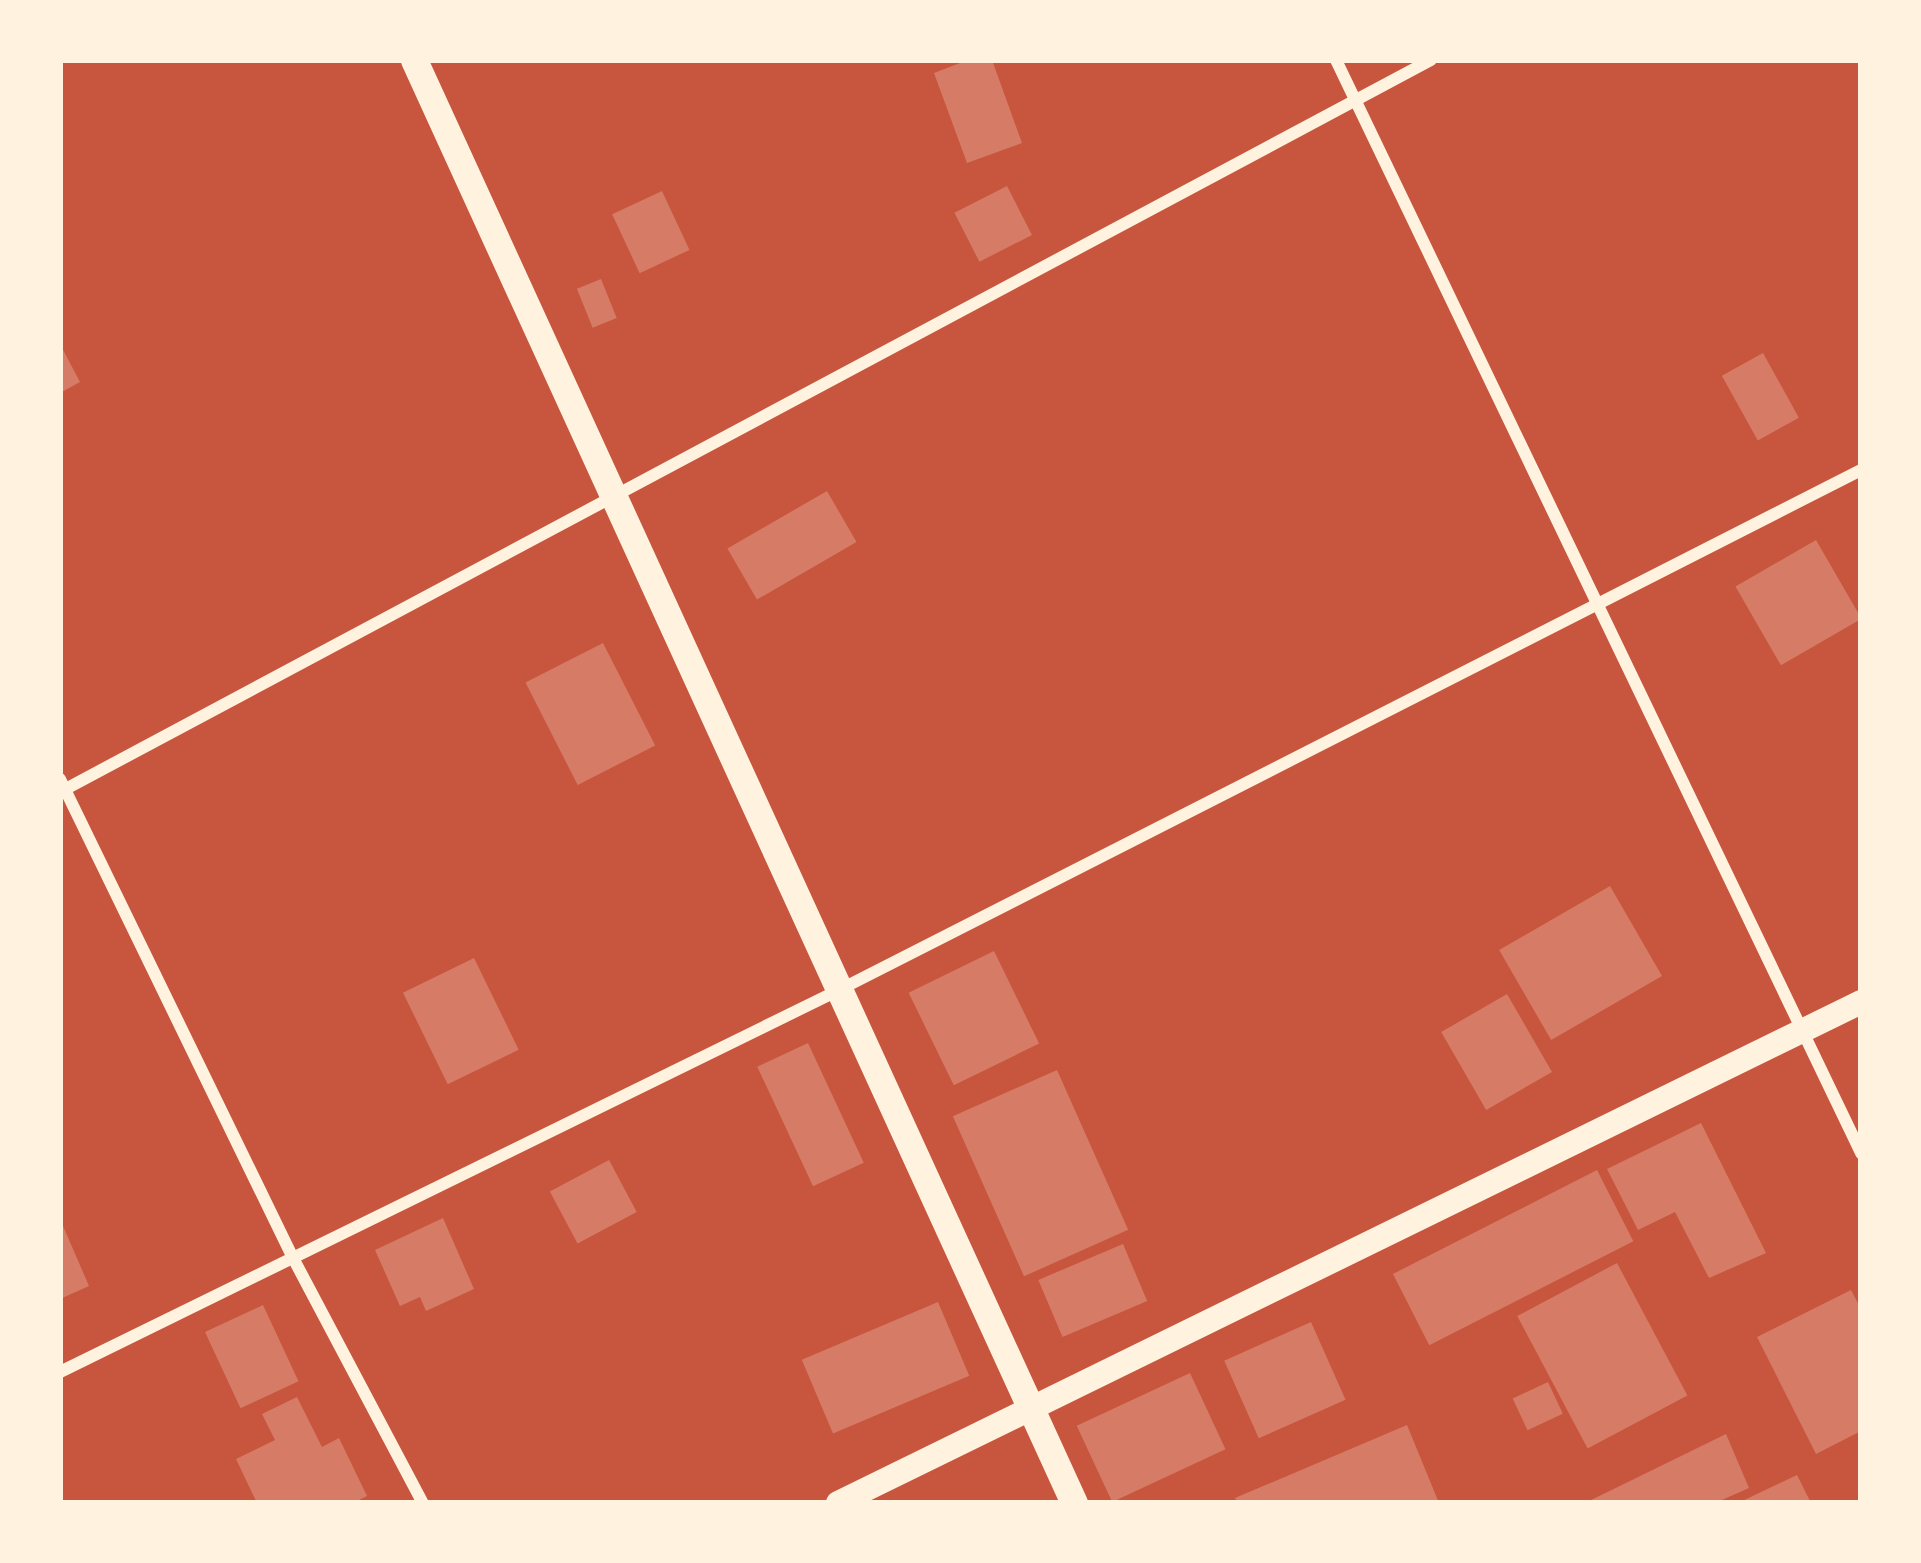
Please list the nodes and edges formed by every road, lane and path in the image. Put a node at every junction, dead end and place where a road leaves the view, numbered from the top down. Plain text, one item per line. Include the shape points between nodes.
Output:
1 (414, 60) edge
2 (1336, 60) edge
3 (1431, 60) edge
4 (1357, 100) junction
5 (1861, 470) edge
6 (619, 499) junction
7 (1599, 599) junction
8 (62, 786) edge
9 (839, 990) junction
10 (1861, 1002) edge
11 (1801, 1033) junction
12 (1861, 1153) edge
13 (292, 1256) junction
14 (60, 1372) edge
15 (1033, 1408) junction
16 (423, 1503) edge
17 (838, 1503) edge
18 (1074, 1503) edge

1 - 6 highway
2 - 4 street
3 - 4 street
4 - 6 street
4 - 7 street
5 - 7 street
6 - 8 street
6 - 9 highway
7 - 9 street
7 - 11 street
8 - 13 street
9 - 13 street
9 - 15 highway
10 - 11 main road
11 - 12 street
11 - 15 main road
13 - 14 street
13 - 16 street
15 - 17 main road
15 - 18 highway

